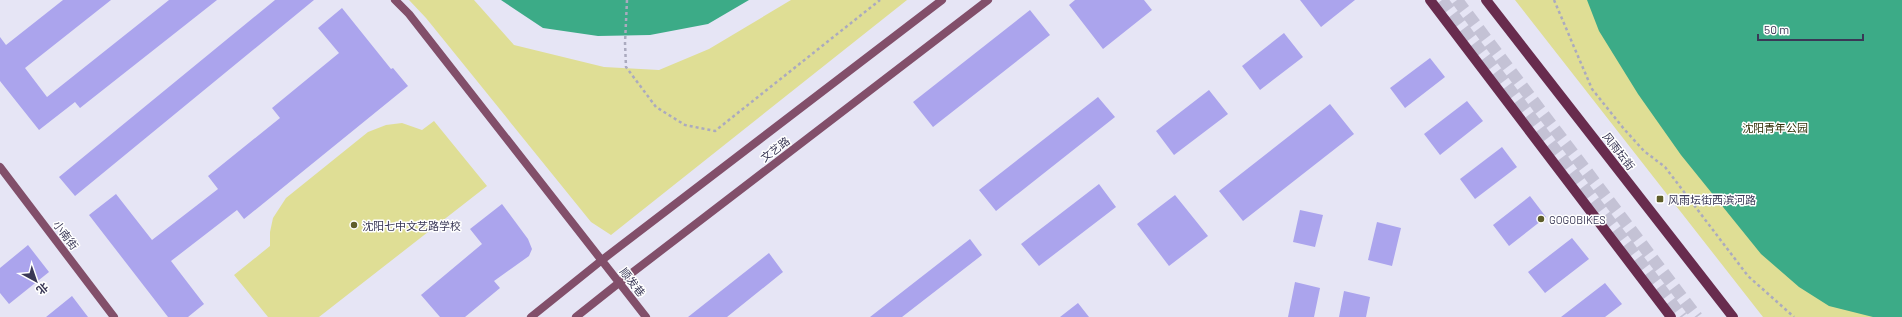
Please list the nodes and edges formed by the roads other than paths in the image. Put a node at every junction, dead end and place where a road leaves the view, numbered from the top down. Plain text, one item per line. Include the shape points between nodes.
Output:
1 (395, 0) edge
2 (942, 0) edge
3 (988, 0) edge
4 (1430, 0) edge
5 (1486, 0) edge
6 (0, 167) edge
7 (602, 260) junction
8 (620, 282) junction
9 (114, 317) edge
10 (531, 317) edge
11 (576, 317) edge
12 (646, 317) edge
13 (1671, 317) edge
14 (1733, 317) edge

1 - 7 main road, 顺发巷 via 409,14
2 - 7 main road, 文艺路
3 - 8 main road, 文艺路
4 - 13 main road
5 - 14 main road, 风雨坛街
6 - 9 main road, 小南街
7 - 8 main road, 顺发巷
7 - 10 main road, 文艺路
8 - 11 main road, 文艺路
8 - 12 main road, 顺发巷

